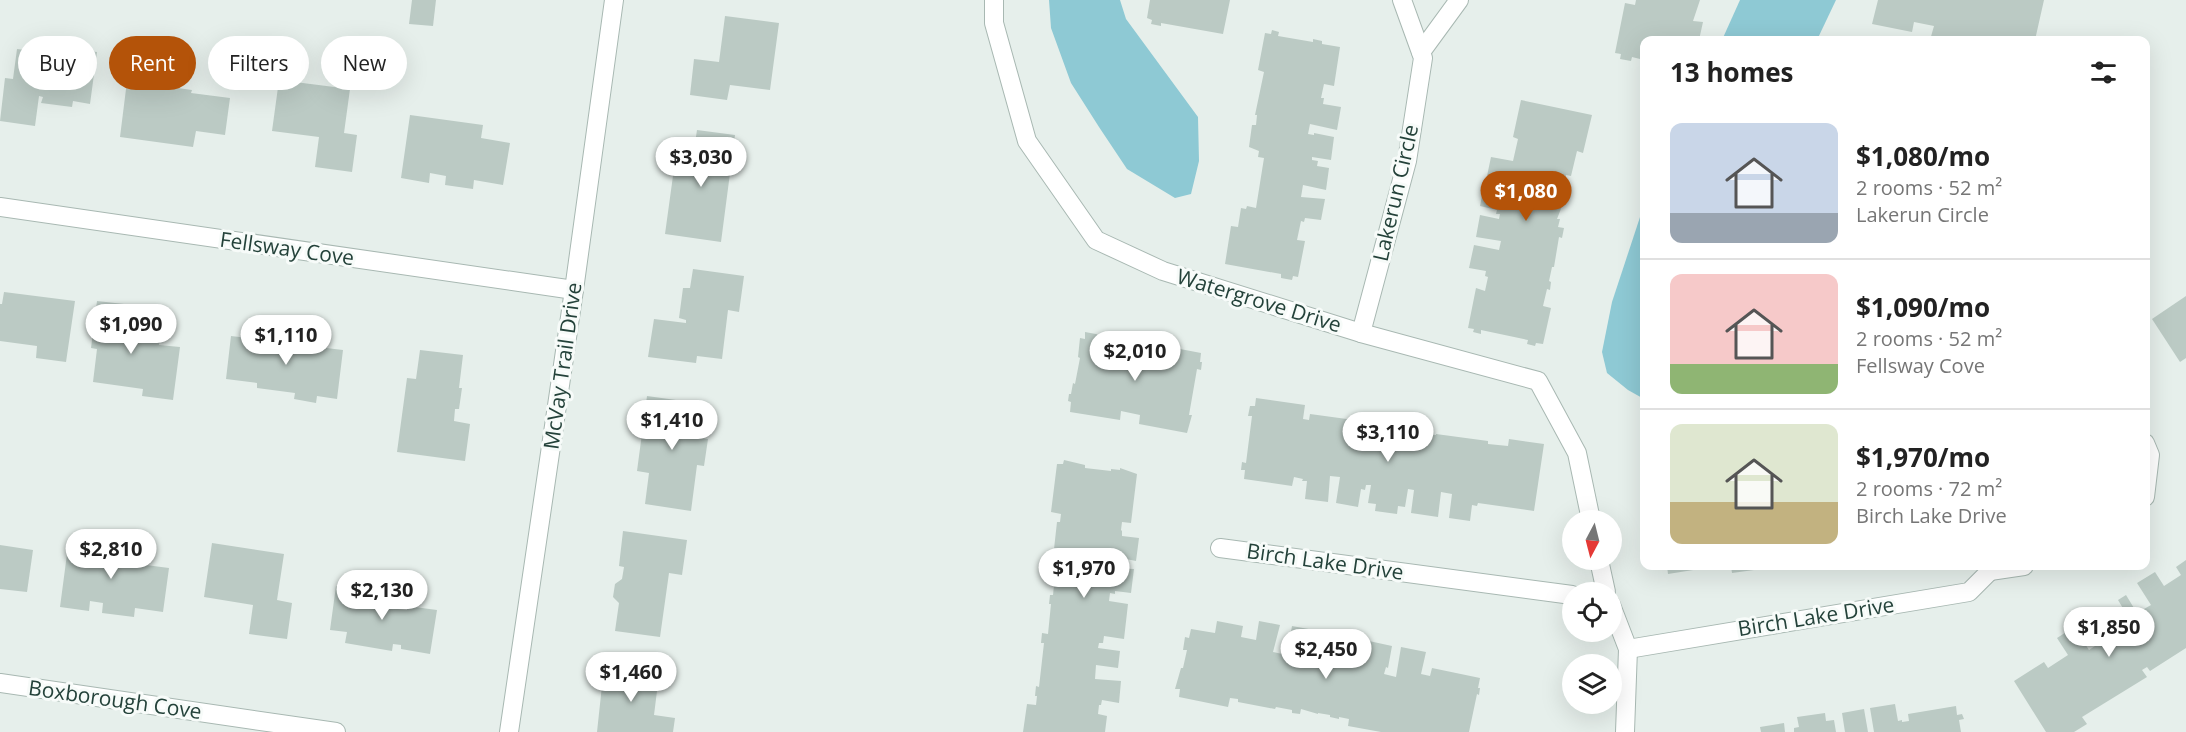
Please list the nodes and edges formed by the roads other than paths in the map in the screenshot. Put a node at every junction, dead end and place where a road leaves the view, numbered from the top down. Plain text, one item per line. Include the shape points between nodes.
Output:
1 (614, 0) edge
2 (994, 0) edge
3 (1402, 0) edge
4 (1459, 0) edge
5 (1421, 52) junction
6 (0, 207) edge
7 (574, 290) junction
8 (1361, 333) junction
9 (1589, 510) edge
10 (1220, 548) dead end
11 (1989, 570) edge
12 (1562, 594) edge
13 (1622, 633) edge
14 (1628, 649) junction
15 (0, 683) edge
16 (336, 732) edge
17 (509, 732) edge
18 (1625, 732) edge

1 - 7 street, McVay Trail Drive
2 - 8 street, Watergrove Drive via 994,23 1027,141 1096,240 1163,271
3 - 5 street, Lakerun Circle
4 - 5 street
5 - 8 street, Lakerun Circle via 1407,161
6 - 7 street, Fellsway Cove
7 - 17 street, McVay Trail Drive
8 - 9 street, Watergrove Drive via 1538,381 1577,453
10 - 12 street, Birch Lake Drive
11 - 14 street, Birch Lake Drive via 1969,592
13 - 14 street
14 - 18 street
15 - 16 street, Boxborough Cove

